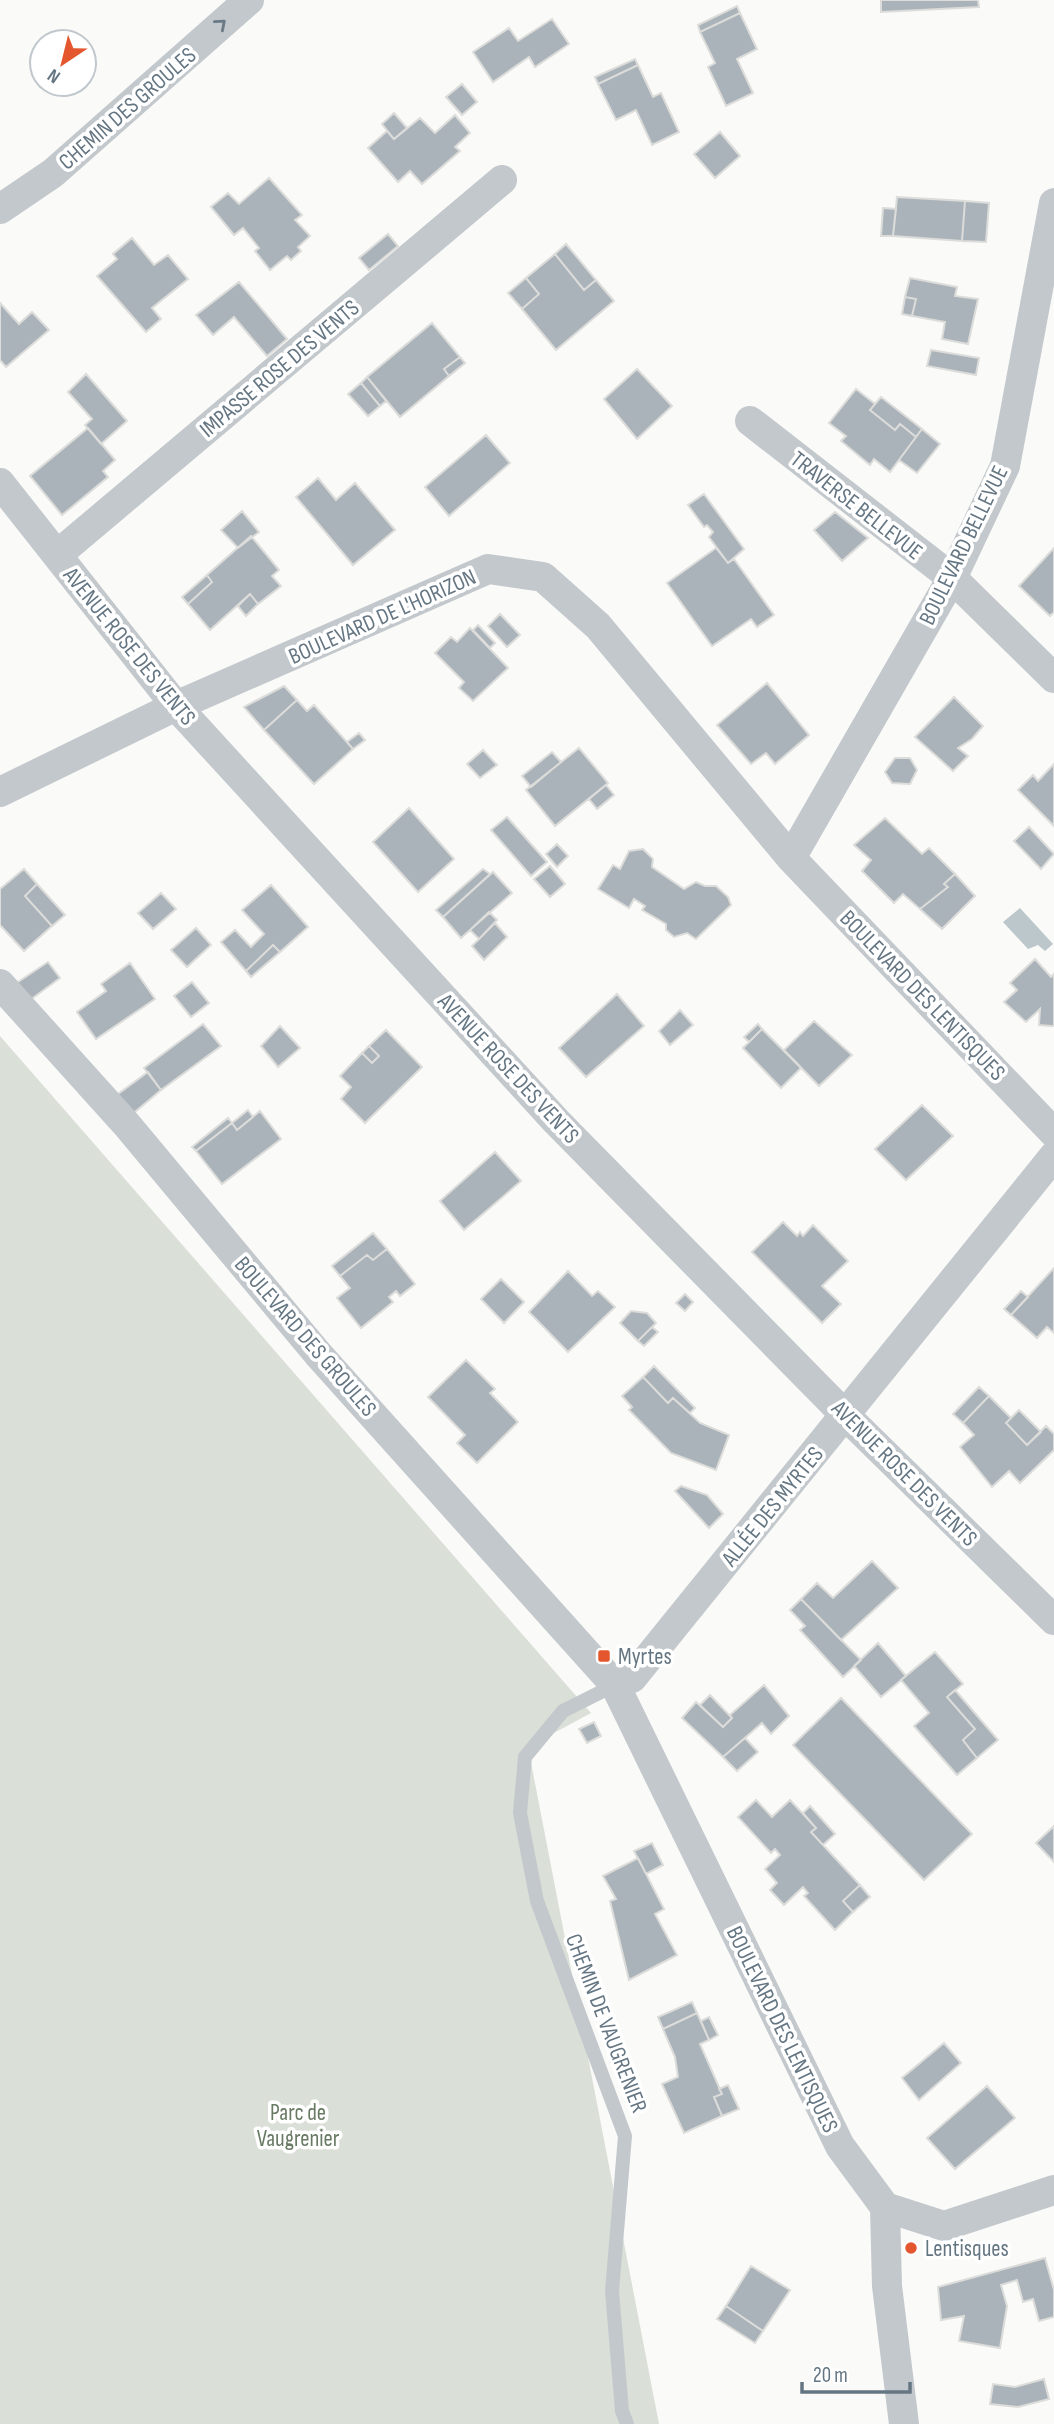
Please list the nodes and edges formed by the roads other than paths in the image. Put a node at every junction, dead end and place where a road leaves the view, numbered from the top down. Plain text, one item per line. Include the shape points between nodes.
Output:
1 (249, 0) edge
2 (502, 180) dead end
3 (1054, 203) edge
4 (0, 209) edge
5 (750, 421) dead end
6 (0, 482) edge
7 (57, 555) junction
8 (952, 578) junction
9 (1054, 678) edge
10 (176, 706) junction
11 (0, 792) edge
12 (791, 858) junction
13 (0, 984) edge
14 (1054, 1133) edge
15 (1054, 1156) edge
16 (846, 1416) junction
17 (1054, 1620) edge
18 (615, 1685) junction
19 (1054, 2190) edge
20 (885, 2207) junction
21 (627, 2424) edge
22 (904, 2424) edge

4 -> 1 street, CHEMIN DES GROULES via 53,173
2 - 7 street, IMPASSE ROSE DES VENTS
3 - 8 street, BOULEVARD BELLEVUE via 1004,466
5 - 8 street, TRAVERSE BELLEVUE
6 - 7 street, AVENUE ROSE DES VENTS
7 - 10 street, AVENUE ROSE DES VENTS
8 - 9 street, TRAVERSE BELLEVUE
8 - 12 street, BOULEVARD BELLEVUE
10 - 11 street, BOULEVARD DE L'HORIZON
10 - 12 street, BOULEVARD DE L'HORIZON via 488,569 543,577 598,626
10 - 16 street, AVENUE ROSE DES VENTS via 556,1121
12 - 14 street, BOULEVARD DES LENTISQUES
13 - 18 street, BOULEVARD DES GROULES via 127,1125 318,1354
15 - 16 street, ALLÉE DES MYRTES
16 - 17 street, AVENUE ROSE DES VENTS
16 - 18 street, ALLÉE DES MYRTES via 632,1678
18 - 20 street, BOULEVARD DES LENTISQUES via 840,2146
18 - 21 lane, CHEMIN DE VAUGRENIER via 563,1712 525,1757 520,1813 537,1901 625,2136 612,2291 622,2411
19 - 20 street via 944,2227
20 - 22 street via 887,2286

